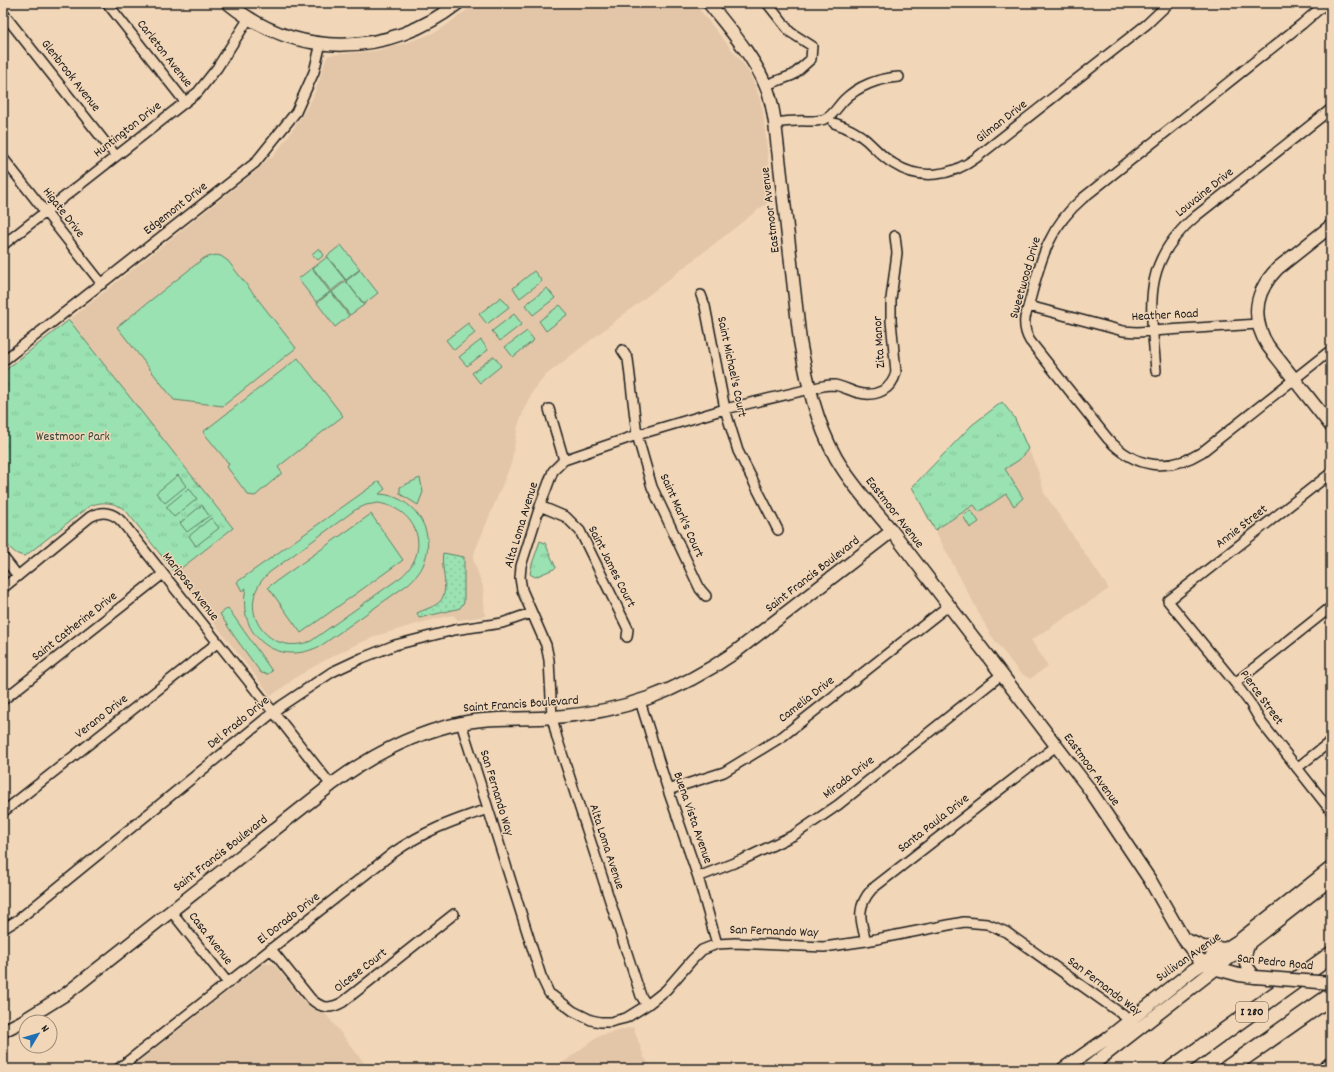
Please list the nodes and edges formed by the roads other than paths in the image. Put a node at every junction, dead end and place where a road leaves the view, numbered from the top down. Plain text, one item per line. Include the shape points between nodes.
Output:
1 (107, 3) edge
2 (228, 3) edge
3 (709, 3) edge
4 (767, 3) edge
5 (1169, 3) edge
6 (1326, 3) edge
7 (454, 4) edge
8 (3, 12) edge
9 (249, 18) junction
10 (321, 43) junction
11 (899, 77) dead end
12 (766, 85) junction
13 (185, 102) junction
14 (1331, 109) edge
15 (831, 120) junction
16 (775, 123) junction
17 (116, 156) junction
18 (3, 158) edge
19 (45, 211) junction
20 (1331, 226) edge
21 (895, 236) dead end
22 (3, 245) edge
23 (102, 284) junction
24 (701, 295) dead end
25 (1029, 306) junction
26 (1258, 324) junction
27 (1153, 331) junction
28 (622, 350) dead end
29 (1331, 350) edge
30 (3, 361) edge
31 (1156, 371) dead end
32 (1294, 379) junction
33 (809, 388) junction
34 (549, 409) dead end
35 (725, 409) junction
36 (1331, 426) edge
37 (637, 435) junction
38 (564, 460) junction
39 (1331, 473) edge
40 (540, 506) junction
41 (778, 530) dead end
42 (892, 531) junction
43 (3, 557) edge
44 (163, 574) junction
45 (18, 576) junction
46 (3, 588) edge
47 (706, 596) dead end
48 (1168, 601) joint
49 (948, 606) junction
50 (1331, 607) edge
51 (532, 613) junction
52 (627, 637) dead end
53 (217, 642) junction
54 (1001, 675) junction
55 (1235, 683) junction
56 (3, 700) edge
57 (640, 702) junction
58 (273, 712) junction
59 (552, 717) junction
60 (461, 723) junction
61 (1331, 741) edge
62 (1056, 746) junction
63 (1297, 768) junction
64 (331, 785) junction
65 (668, 790) junction
66 (488, 809) junction
67 (1331, 811) edge
68 (3, 812) edge
69 (1331, 868) edge
70 (698, 877) junction
71 (1331, 879) edge
72 (171, 911) junction
73 (454, 914) dead end
74 (3, 929) edge
75 (1183, 938) junction
76 (866, 941) junction
77 (717, 944) junction
78 (1249, 944) junction
79 (271, 949) junction
80 (1227, 949) junction
81 (1331, 955) edge
82 (1204, 963) junction
83 (1216, 969) junction
84 (1247, 974) junction
85 (228, 983) junction
86 (1331, 983) edge
87 (1331, 996) edge
88 (647, 1005) junction
89 (1130, 1020) junction
90 (1138, 1030) junction
91 (3, 1031) edge
92 (1257, 1049) junction
93 (1331, 1063) edge
94 (118, 1069) edge
95 (1063, 1069) edge
96 (1088, 1069) edge
97 (1172, 1069) edge
98 (1228, 1069) edge
99 (1233, 1069) edge
100 (1324, 1069) edge

1 - 13 street, Carleton Avenue
2 - 9 street
3 - 12 street, Eastmoor Avenue via 752,58
4 - 12 street via 790,32 812,46 811,59 793,75
5 - 15 street, Gilman Drive via 1147,24 967,166 957,170 930,175 900,168 857,133
6 - 25 street, Sweetwood Drive via 1066,213 1043,254
7 - 10 street via 424,25 391,38 358,44
8 - 17 street, Glenbrook Avenue
9 - 10 street via 283,34
9 - 13 street, Huntington Drive via 208,80
10 - 23 street, Edgemont Drive via 314,72 296,112 255,163
11 - 15 street via 859,88 846,98
12 - 16 street, Eastmoor Avenue
13 - 17 street, Huntington Drive
14 - 27 street, Louvaine Drive via 1196,216 1170,242 1154,277
15 - 16 street, Gilman Drive
16 - 33 street, Eastmoor Avenue via 800,341
17 - 19 street, Huntington Drive
18 - 19 street, Higate Drive
19 - 22 street, Huntington Drive
19 - 23 street, Higate Drive
20 - 26 street via 1278,268 1266,281 1257,306
21 - 33 street, Zita Manor via 897,253 891,321 896,366 894,378 887,388 868,394 830,385
23 - 30 street, Edgemont Drive
24 - 35 street, Saint Michael's Court
25 - 27 street, Heather Road via 1110,328 1137,332
25 - 32 street, Sweetwood Drive via 1025,326 1030,341 1108,439 1124,454 1144,463 1174,464 1194,457
26 - 27 street, Heather Road
26 - 32 street via 1268,346
27 - 31 street, Louvaine Drive
28 - 37 street, Saint Mark's Court via 628,359
29 - 32 street, Sweetwood Drive
32 - 36 street
33 - 35 street
33 - 42 street, Eastmoor Avenue via 826,438 837,459
34 - 38 street
35 - 37 street
35 - 41 street, Saint Michael's Court via 738,451
37 - 38 street
37 - 47 street, Saint Mark's Court via 652,487 700,589
38 - 40 street, Alta Loma Avenue via 553,471
39 - 48 street, Annie Street
40 - 51 street, Alta Loma Avenue via 521,566 520,578
40 - 52 street, Saint James Court via 566,517 580,531 628,629
42 - 49 street, Eastmoor Avenue
42 - 57 street, Saint Francis Boulevard via 716,666 678,687
43 - 45 street
44 - 45 street, Mariposa Avenue via 122,522 106,512 90,517
44 - 53 street, Mariposa Avenue
44 - 56 street, Saint Catherine Drive
45 - 46 street, Mariposa Avenue
48 - 55 street, Pierce Street
49 - 54 street, Eastmoor Avenue
49 - 65 street, Camelia Drive via 783,736 724,772
50 - 55 street
51 - 58 street, Del Prado Drive via 502,623 454,630 395,644 332,672
51 - 59 street, Alta Loma Avenue via 546,645 549,660
53 - 58 street, Mariposa Avenue
53 - 68 street, Verano Drive
54 - 62 street, Eastmoor Avenue
54 - 70 street, Mirada Drive via 838,805 794,835
55 - 63 street, Pierce Street
57 - 59 street, Saint Francis Boulevard via 595,713
57 - 65 street, Buena Vista Avenue
58 - 64 street, Mariposa Avenue
58 - 74 street, Del Prado Drive via 20,919
59 - 60 street, Saint Francis Boulevard via 484,719
59 - 88 street, Alta Loma Avenue via 640,996
60 - 64 street, Saint Francis Boulevard via 393,747 362,763
60 - 66 street, San Fernando Way
61 - 63 street
62 - 75 street, Eastmoor Avenue via 1122,838
62 - 76 street, Santa Paula Drive via 864,897 860,921
63 - 67 street, Pierce Street
64 - 72 street, Saint Francis Boulevard
65 - 70 street, Buena Vista Avenue
66 - 79 street, El Dorado Drive via 438,826 407,843
66 - 88 street, San Fernando Way via 541,976 549,993 579,1015 600,1022 621,1020
69 - 80 street, Sullivan Avenue
70 - 77 street, Buena Vista Avenue
71 - 78 street, Sullivan Avenue
72 - 85 street, Casa Avenue
72 - 91 street, Saint Francis Boulevard via 66,994
73 - 79 street, Olcese Court via 336,1006 318,1005 311,999
75 - 80 street via 1203,947
75 - 82 street, Eastmoor Avenue
76 - 77 street, San Fernando Way via 824,947
76 - 89 street, San Fernando Way via 964,922 987,924 1006,932
77 - 88 street, San Fernando Way via 702,950 666,990
78 - 83 street, Sullivan Avenue
78 - 84 street via 1244,958
79 - 85 street, El Dorado Drive
80 - 82 street, Sullivan Avenue
81 - 97 highway, I 280
82 - 83 street, Eastmoor Avenue
82 - 89 street, Sullivan Avenue
83 - 84 street, San Pedro Road
83 - 90 street, Sullivan Avenue
84 - 86 street, San Pedro Road, bridge
85 - 94 street, El Dorado Drive
87 - 92 highway, I 280
89 - 90 street, San Fernando Way
89 - 95 street, Sullivan Avenue
90 - 96 street, Sullivan Avenue
92 - 98 highway, I 280
92 - 99 highway
93 - 100 street

